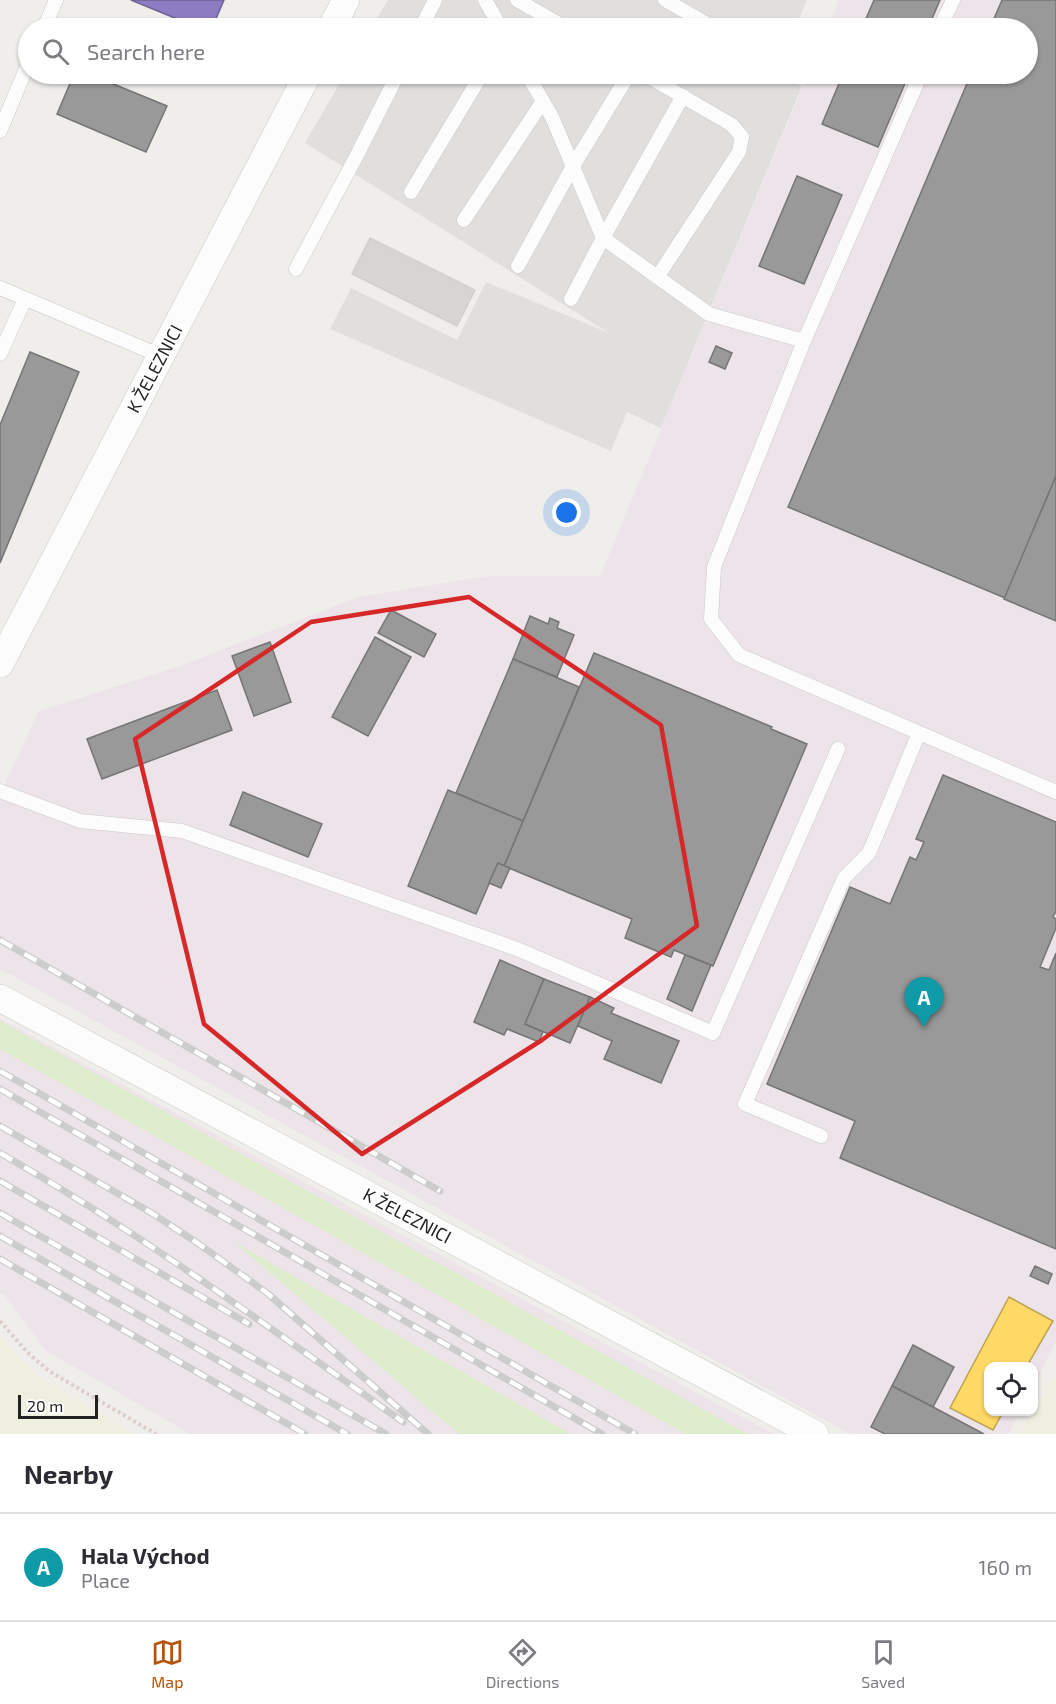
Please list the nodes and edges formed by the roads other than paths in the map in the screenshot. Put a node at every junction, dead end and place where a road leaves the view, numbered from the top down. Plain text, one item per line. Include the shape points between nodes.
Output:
1 (56, 0) edge
2 (346, 0) edge
3 (435, 0) edge
4 (484, 0) edge
5 (517, 0) edge
6 (665, 0) edge
7 (953, 0) edge
8 (48, 18) edge
9 (336, 18) edge
10 (426, 18) edge
11 (495, 18) edge
12 (548, 18) edge
13 (696, 18) edge
14 (945, 18) edge
15 (20, 84) edge
16 (303, 84) edge
17 (393, 84) edge
18 (476, 84) edge
19 (533, 84) edge
20 (623, 84) edge
21 (662, 84) edge
22 (917, 84) edge
23 (683, 96) junction
24 (543, 101) junction
25 (0, 131) edge
26 (573, 166) junction
27 (411, 192) dead end
28 (464, 220) dead end
29 (603, 238) junction
30 (518, 266) dead end
31 (296, 269) dead end
32 (658, 276) junction
33 (0, 288) edge
34 (25, 299) junction
35 (571, 299) dead end
36 (804, 340) junction
37 (0, 354) edge
38 (161, 356) junction
39 (0, 664) edge
40 (919, 733) junction
41 (838, 749) dead end
42 (0, 791) edge
43 (1056, 792) edge
44 (0, 998) edge
45 (821, 1136) dead end
46 (815, 1434) edge

1 - 8 lane
2 - 9 street
3 - 10 lane
4 - 11 lane
5 - 12 lane
6 - 13 lane
7 - 14 lane
15 - 25 lane
16 - 38 street, K ŽELEZNICI
17 - 31 lane
18 - 27 lane
19 - 24 lane
20 - 26 lane
21 - 23 lane
22 - 36 lane
23 - 29 lane
23 - 32 lane via 732,125 742,137 739,152
24 - 26 lane
24 - 28 lane
26 - 29 lane
26 - 30 lane
29 - 32 lane
29 - 35 lane
32 - 36 lane via 709,314
33 - 34 lane
34 - 37 lane
34 - 38 lane
36 - 40 lane via 714,567 711,619 738,655
38 - 39 street, K ŽELEZNICI
40 - 43 lane
40 - 45 lane via 869,853 844,878 745,1104
41 - 42 lane via 713,1033 517,949 182,831 80,821
44 - 46 street, K ŽELEZNICI

